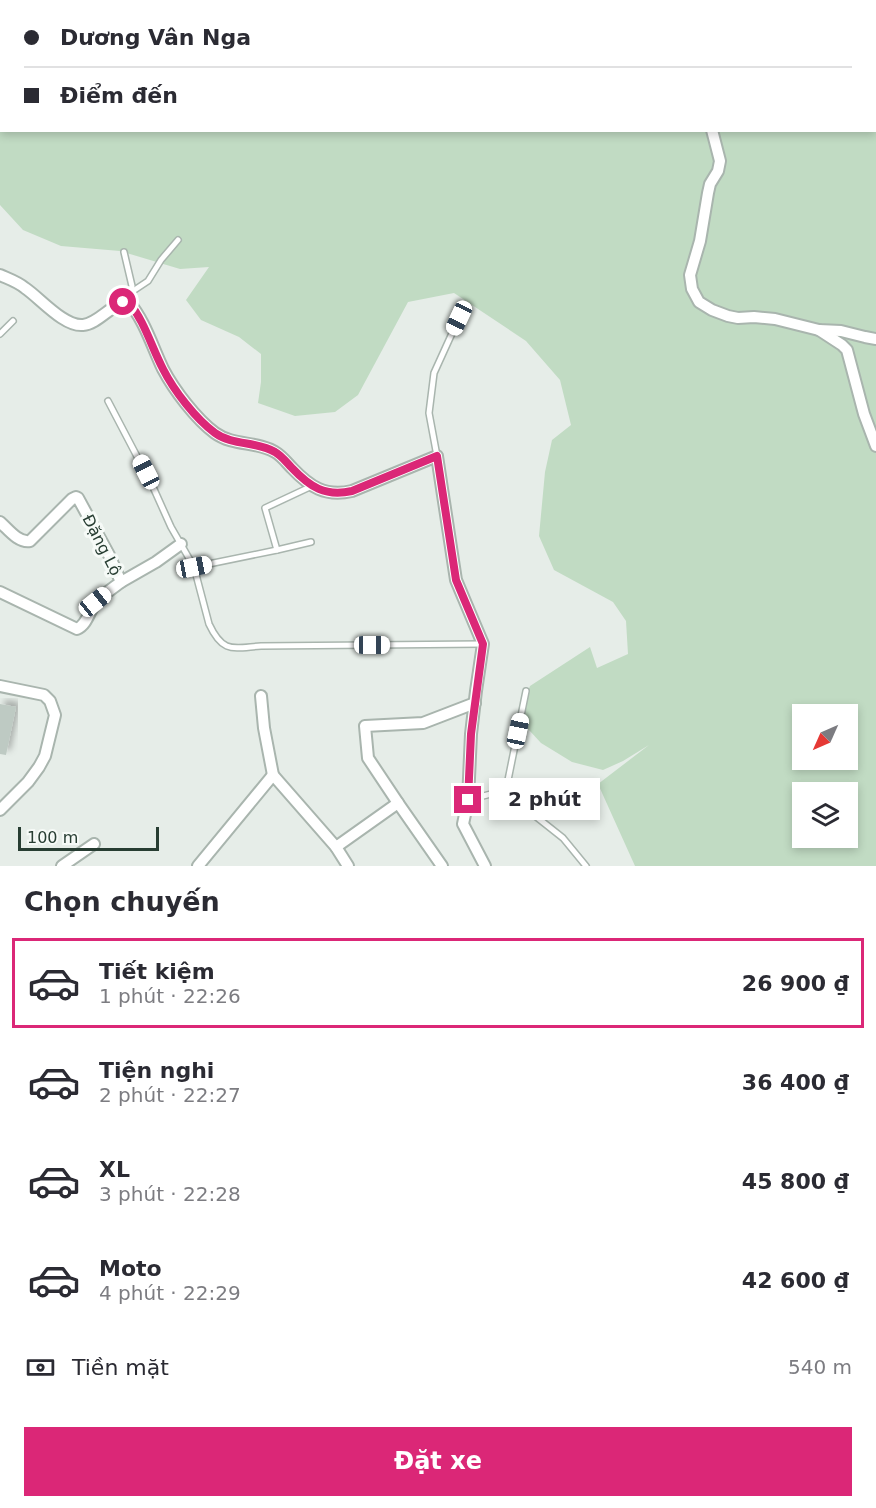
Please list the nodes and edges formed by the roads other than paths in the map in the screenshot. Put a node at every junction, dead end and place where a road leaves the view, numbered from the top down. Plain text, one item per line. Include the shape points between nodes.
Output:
1 (713, 132) edge
2 (178, 240) dead end
3 (124, 252) dead end
4 (0, 275) edge
5 (129, 297) junction
6 (459, 318) dead end
7 (13, 321) dead end
8 (819, 330) junction
9 (0, 334) edge
10 (876, 339) edge
11 (108, 401) dead end
12 (876, 446) edge
13 (437, 456) junction
14 (312, 486) junction
15 (0, 522) edge
16 (311, 542) dead end
17 (181, 544) junction
18 (278, 550) junction
19 (194, 567) junction
20 (121, 582) junction
21 (0, 592) edge
22 (483, 644) junction
23 (0, 686) edge
24 (526, 691) dead end
25 (261, 696) dead end
26 (475, 703) junction
27 (273, 775) junction
28 (506, 790) junction
29 (468, 800) junction
30 (398, 803) junction
31 (0, 810) edge
32 (94, 844) dead end
33 (336, 847) junction
34 (62, 866) edge
35 (198, 866) edge
36 (348, 866) edge
37 (442, 866) edge
38 (485, 866) edge
39 (585, 866) edge

1 - 8 street via 720,161 710,184 690,275 695,296 720,314 775,319
2 - 5 lane via 148,281
3 - 5 lane via 132,286
4 - 5 street via 24,287 76,325 91,323
5 - 14 street via 168,377 203,423 224,438 276,453
6 - 13 lane via 434,373 429,413
7 - 9 lane
8 - 10 street
8 - 12 street via 847,350
11 - 17 lane
13 - 14 street via 342,494
13 - 22 street via 456,580
14 - 18 lane via 265,508
15 - 20 street, Đặng Lộ via 27,542 76,497
16 - 18 lane
17 - 19 lane
17 - 20 street
18 - 19 lane
19 - 22 lane via 209,624 222,644 232,648
20 - 21 street, Đặng Lộ via 95,602 80,629
22 - 26 street
23 - 31 street via 44,695 54,715 39,767
24 - 28 lane
25 - 27 street
26 - 29 street
26 - 30 street via 423,723 365,726 368,758
27 - 33 street
27 - 35 street
28 - 29 lane
28 - 39 lane via 563,838
29 - 38 street via 463,824
30 - 33 street
30 - 37 street
32 - 34 street
33 - 36 street

